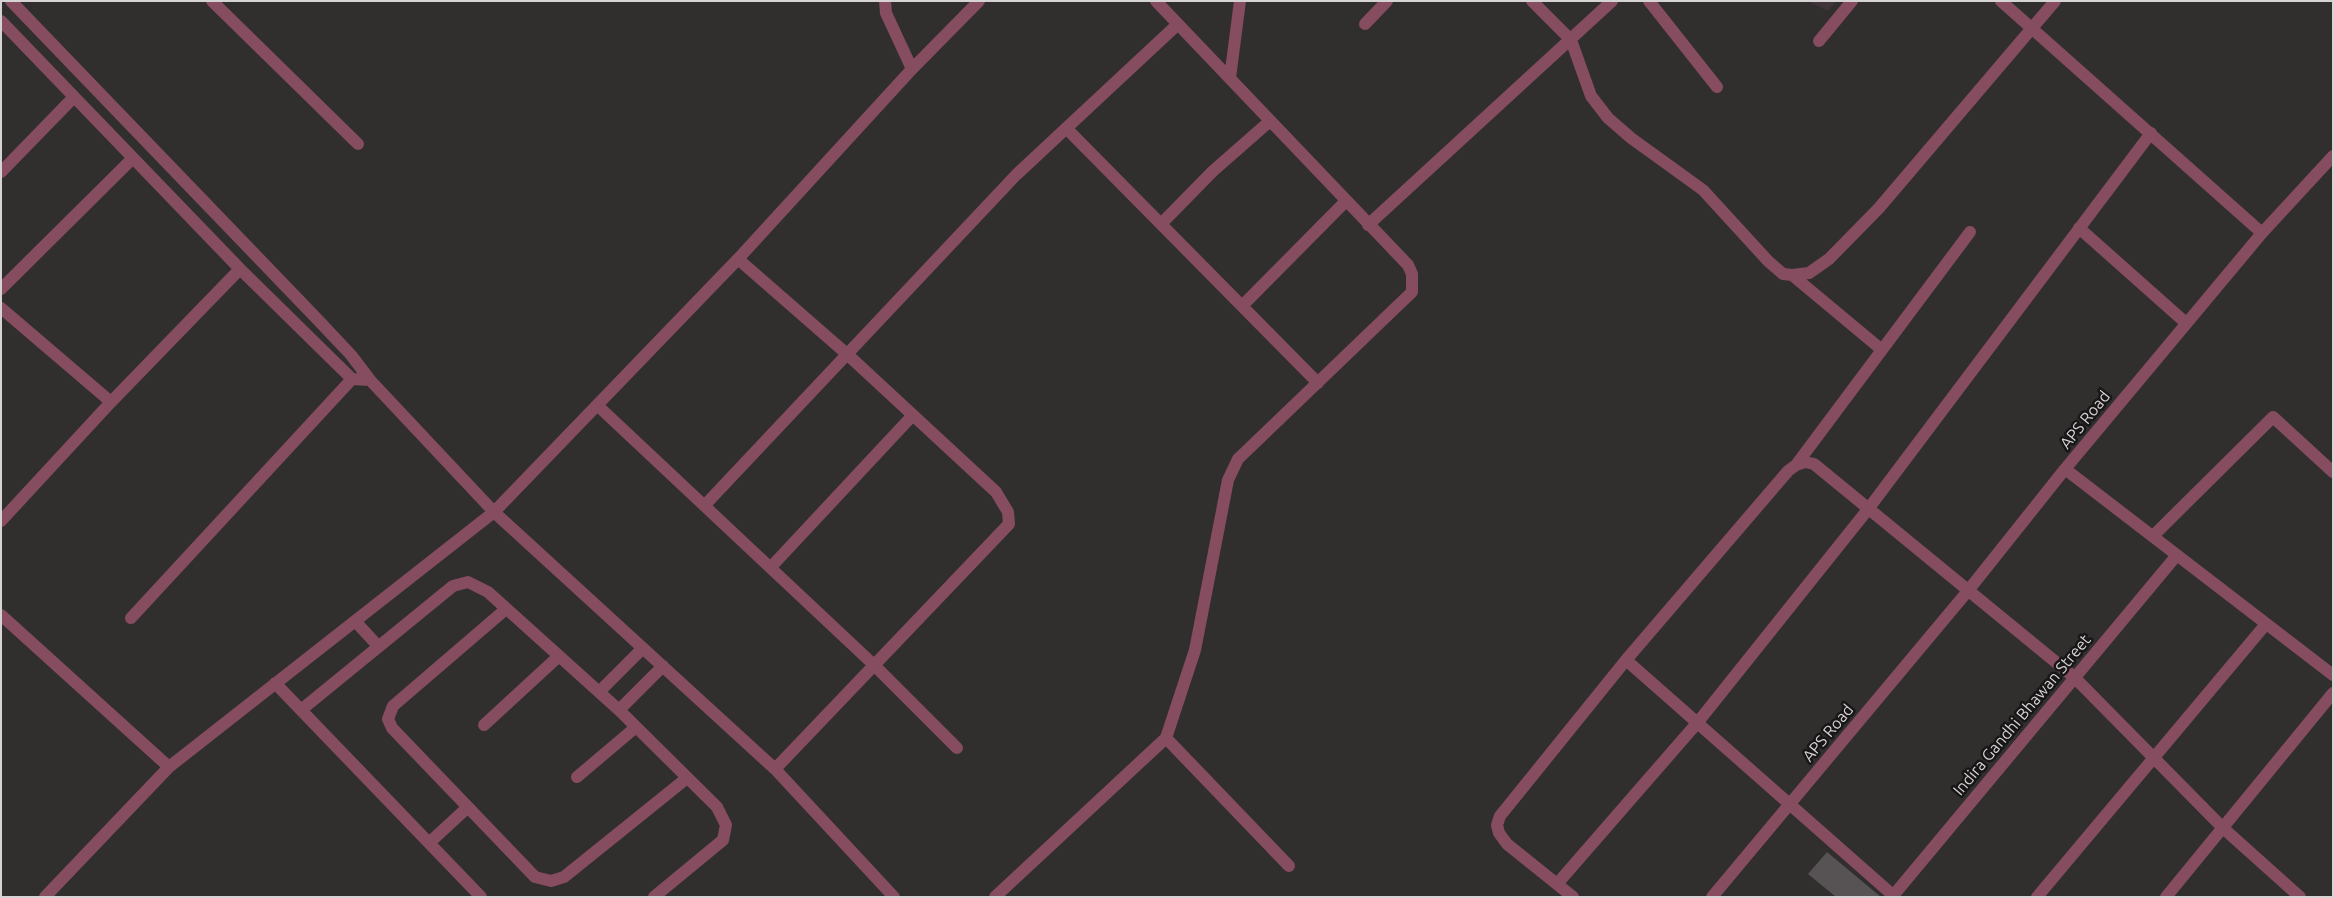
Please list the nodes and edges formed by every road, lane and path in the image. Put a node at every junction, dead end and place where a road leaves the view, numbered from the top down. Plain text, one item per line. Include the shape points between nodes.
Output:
1 (11, 1) edge
2 (212, 1) edge
3 (885, 1) edge
4 (979, 1) edge
5 (1156, 1) edge
6 (1240, 1) edge
7 (1387, 1) edge
8 (1532, 1) edge
9 (1612, 1) edge
10 (1648, 1) edge
11 (1852, 1) edge
12 (2001, 1) edge
13 (2055, 1) edge
14 (1, 20) edge
15 (1178, 24) junction
16 (1365, 24) dead end
17 (2032, 28) junction
18 (1571, 40) junction
19 (1820, 41) dead end
20 (912, 69) junction
21 (1230, 78) junction
22 (1717, 87) dead end
23 (74, 97) junction
24 (1270, 121) junction
25 (1066, 128) junction
26 (2151, 133) junction
27 (358, 144) dead end
28 (2333, 156) edge
29 (133, 158) junction
30 (1, 172) edge
31 (1346, 201) junction
32 (1161, 224) junction
33 (1368, 225) junction
34 (2079, 228) junction
35 (1970, 232) dead end
36 (2262, 233) junction
37 (738, 259) junction
38 (240, 269) junction
39 (1792, 275) junction
40 (1, 289) edge
41 (1242, 306) junction
42 (1, 308) edge
43 (2186, 323) junction
44 (1882, 350) junction
45 (848, 355) junction
46 (352, 379) junction
47 (370, 380) junction
48 (1318, 383) junction
49 (111, 402) junction
50 (597, 405) junction
51 (913, 415) junction
52 (1796, 465) junction
53 (2065, 469) junction
54 (2333, 472) edge
55 (705, 505) junction
56 (1869, 508) junction
57 (494, 512) junction
58 (1, 521) edge
59 (2154, 536) junction
60 (2177, 555) junction
61 (771, 568) junction
62 (1967, 592) junction
63 (506, 609) junction
64 (1, 615) edge
65 (131, 618) dead end
66 (355, 621) junction
67 (2266, 624) junction
68 (378, 646) junction
69 (643, 648) junction
70 (559, 656) junction
71 (1626, 660) junction
72 (874, 665) junction
73 (663, 666) junction
74 (2333, 676) edge
75 (2074, 677) junction
76 (275, 684) junction
77 (599, 692) junction
78 (2333, 693) edge
79 (300, 710) junction
80 (619, 710) junction
81 (1698, 722) junction
82 (484, 725) dead end
83 (636, 727) junction
84 (1166, 738) junction
85 (956, 748) dead end
86 (2153, 758) junction
87 (169, 767) junction
88 (776, 769) junction
89 (577, 777) dead end
90 (687, 778) junction
91 (1789, 804) junction
92 (468, 807) junction
93 (2223, 828) junction
94 (429, 843) junction
95 (1289, 866) dead end
96 (1557, 884) junction
97 (1893, 896) edge
98 (45, 897) edge
99 (480, 897) edge
100 (654, 897) edge
101 (894, 897) edge
102 (995, 897) edge
103 (1573, 897) edge
104 (1712, 897) edge
105 (2037, 897) edge
106 (2166, 897) edge
107 (2300, 897) edge

1 - 47 street via 319,321
2 - 27 street
3 - 20 street via 886,13
4 - 20 street
5 - 15 street
6 - 21 street
7 - 16 street
8 - 18 street
9 - 18 street
10 - 22 street
11 - 19 street
12 - 17 street
13 - 17 street
14 - 23 street
15 - 21 street
15 - 25 street
17 - 26 street
17 - 39 street via 1880,208 1829,259 1809,272
18 - 33 street
18 - 39 street via 1591,96 1608,118 1703,190 1768,261 1783,274
20 - 37 street
21 - 24 street
23 - 29 street
23 - 30 street
24 - 31 street
24 - 32 street
25 - 32 street
25 - 45 street via 1016,175
26 - 34 street
26 - 36 street
28 - 36 street, APS Road
29 - 38 street
29 - 40 street
31 - 33 street
31 - 41 street
32 - 41 street
33 - 48 street via 1408,265 1412,274 1412,292
34 - 43 street
34 - 56 street
35 - 44 street
36 - 43 street, APS Road
37 - 45 street
37 - 50 street
38 - 46 street
38 - 49 street
39 - 44 street
41 - 48 street
42 - 49 street
43 - 53 street, APS Road
44 - 52 street
45 - 51 street
45 - 55 street
46 - 47 street
46 - 65 street
47 - 57 street
48 - 84 street via 1238,459 1228,480 1196,650
49 - 58 street
50 - 55 street
50 - 57 street
51 - 61 street
51 - 72 street via 996,492 1008,512 1009,524
52 - 56 street via 1814,464
52 - 71 street
53 - 59 street
53 - 62 street, APS Road
54 - 59 street via 2273,416
55 - 61 street
56 - 62 street
56 - 81 street
57 - 66 street
57 - 69 street
59 - 60 street
60 - 67 street
60 - 75 street, Indira Gandhi Bhawan Street
61 - 72 street
62 - 75 street
62 - 91 street, APS Road
63 - 68 street via 488,592 468,582 453,586
63 - 70 street
63 - 92 street via 393,706 388,719 392,728
64 - 87 street
66 - 68 street
66 - 76 street
67 - 74 street
67 - 86 street
68 - 79 street
69 - 73 street
69 - 77 street
70 - 77 street
70 - 82 street
71 - 81 street
71 - 96 street via 1500,816 1497,826 1507,844
72 - 85 street
72 - 88 street
73 - 80 street
73 - 88 street
75 - 86 street
75 - 97 street, Indira Gandhi Bhawan Street
76 - 79 street
76 - 87 street
77 - 80 street
78 - 93 street
79 - 94 street
80 - 83 street
81 - 91 street
81 - 96 street
83 - 89 street
83 - 90 street
84 - 95 street
84 - 102 street
86 - 93 street
86 - 105 street
87 - 98 street
88 - 101 street
90 - 92 street via 564,877 551,881 536,877
90 - 100 street via 717,807 726,825 723,840
91 - 97 street
91 - 104 street, APS Road
92 - 94 street
93 - 106 street
93 - 107 street
94 - 99 street
96 - 103 street

